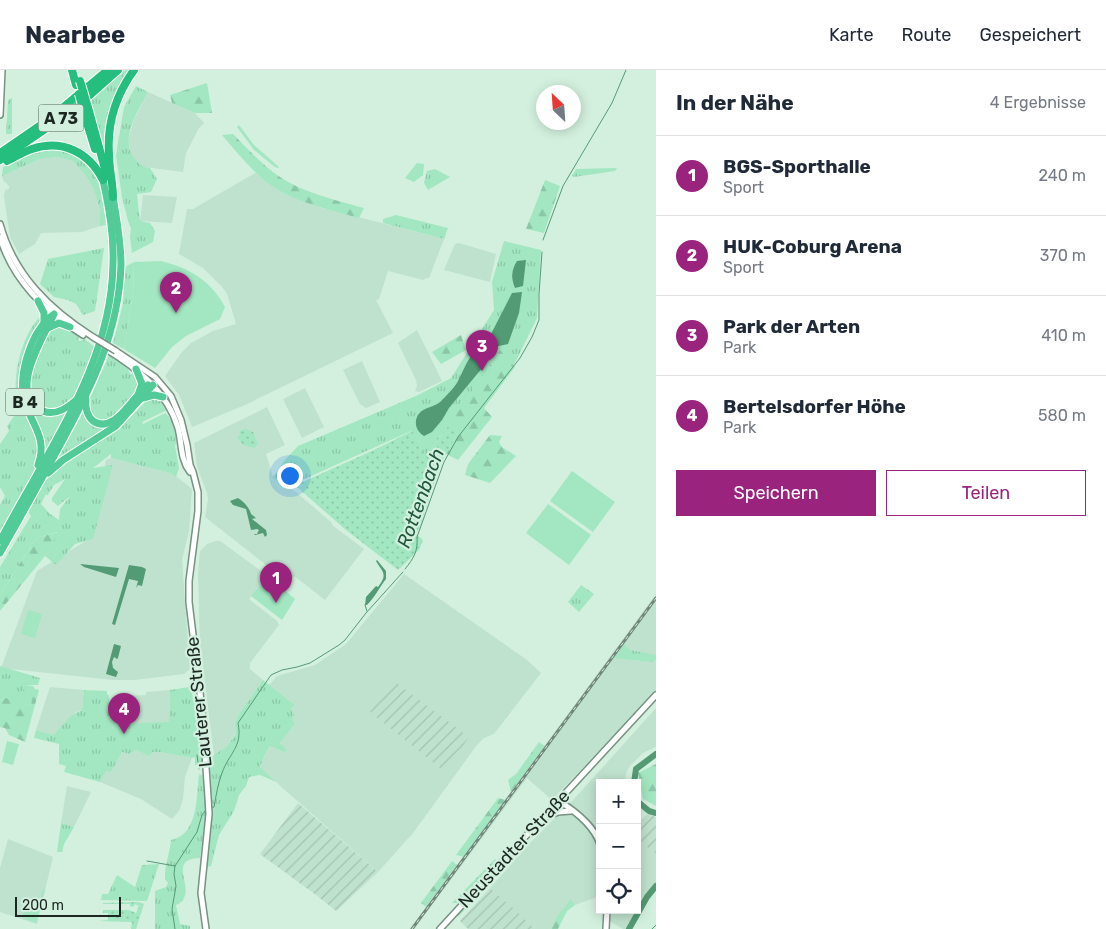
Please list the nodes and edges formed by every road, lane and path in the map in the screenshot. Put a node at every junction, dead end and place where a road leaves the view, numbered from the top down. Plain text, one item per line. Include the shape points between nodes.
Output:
1 (2, 70) edge
2 (72, 70) edge
3 (78, 70) edge
4 (108, 70) edge
5 (118, 70) edge
6 (134, 70) edge
7 (78, 83) junction
8 (87, 112) junction
9 (0, 115) edge
10 (0, 153) edge
11 (0, 161) edge
12 (103, 180) junction
13 (113, 197) junction
14 (0, 224) edge
15 (0, 236) edge
16 (13, 263) junction
17 (38, 301) junction
18 (55, 312) junction
19 (44, 322) junction
20 (70, 327) junction
21 (43, 334) junction
22 (93, 339) junction
23 (115, 352) junction
24 (136, 369) junction
25 (153, 381) junction
26 (83, 396) junction
27 (139, 397) junction
28 (163, 397) junction
29 (194, 476) junction
30 (35, 483) junction
31 (0, 541) edge
32 (0, 553) edge
33 (656, 695) edge
34 (559, 801) junction
35 (574, 812) junction
36 (542, 818) junction
37 (596, 836) edge
38 (607, 914) edge
39 (206, 929) edge
40 (440, 929) edge
41 (606, 929) edge

1 - 9 street
2 - 7 highway
3 - 7 highway
4 - 10 highway, A 73 via 48,120
5 - 11 highway, A 73 via 72,110
6 - 13 highway via 118,98 110,127
7 - 8 highway, bridge
8 - 12 highway
8 - 13 highway
11 - 12 highway via 38,148 65,146 83,154
12 - 26 highway, B 4 via 112,238 112,290 100,346
13 - 26 highway, B 4 via 120,241 119,289 111,334 98,371
14 - 16 street
15 - 16 street
16 - 17 street, Lauterer Straße via 24,285
16 - 18 street, Lauterer Straße
17 - 18 street, Lauterer Straße
17 - 19 highway
18 - 19 highway
18 - 20 street, Lauterer Straße
18 - 21 highway
18 - 22 street, Lauterer Straße
19 - 30 highway, B 4 via 32,346 23,378 24,401 42,444
20 - 21 highway via 55,324
20 - 22 street, Lauterer Straße
21 - 26 highway via 28,379 27,388 32,402 40,410 57,412
22 - 23 street, Lauterer Straße, bridge
23 - 24 street, Lauterer Straße
23 - 25 street, Lauterer Straße
24 - 25 street, Lauterer Straße
24 - 27 highway via 142,384
25 - 27 highway
25 - 28 street, Lauterer Straße
25 - 29 street, Lauterer Straße via 171,396 178,411
26 - 27 highway via 90,417 103,424 117,418
26 - 30 highway, B 4
27 - 28 highway
27 - 30 highway via 116,426 58,463
28 - 29 street, Lauterer Straße via 178,427 184,463
29 - 39 street, Lauterer Straße via 198,499 189,602 202,710 209,814 201,893
30 - 31 highway, B 4
30 - 32 highway, B 4
33 - 34 street, Neustadter Straße
34 - 35 street
34 - 36 street, Neustadter Straße
35 - 36 street via 558,812
35 - 37 street
36 - 40 street, Neustadter Straße
38 - 41 street

